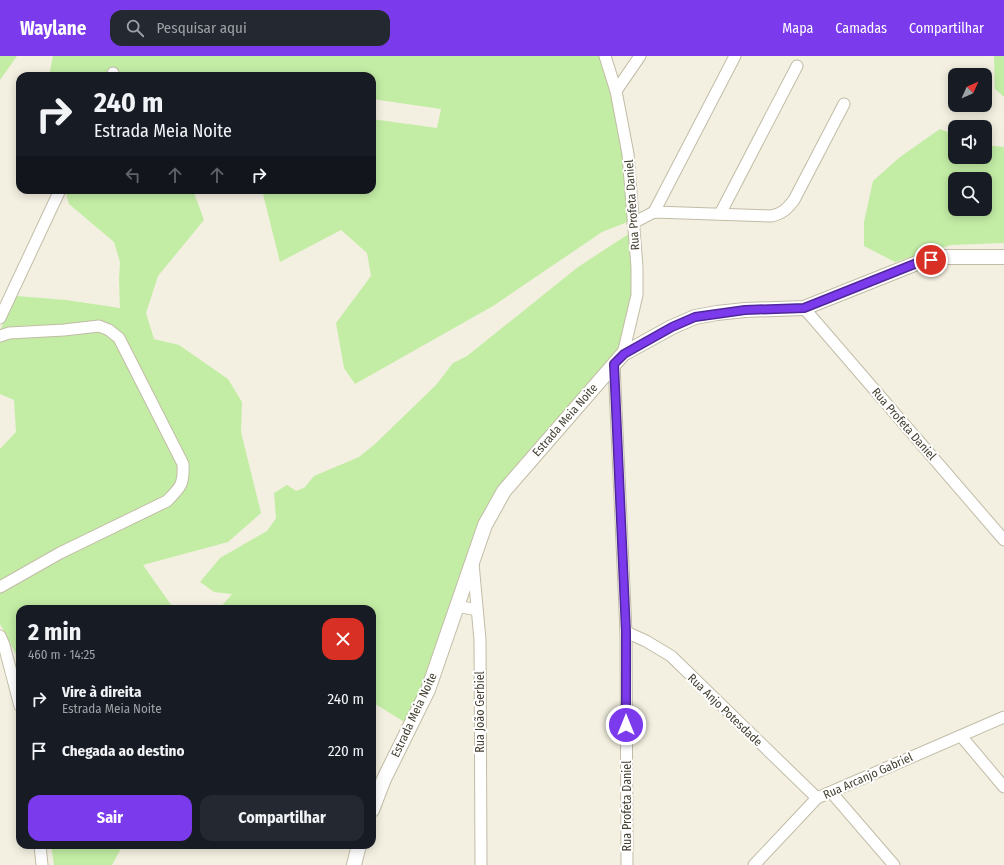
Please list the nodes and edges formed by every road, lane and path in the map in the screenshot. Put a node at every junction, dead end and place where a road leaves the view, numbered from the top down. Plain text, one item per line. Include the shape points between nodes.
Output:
1 (605, 56) edge
2 (640, 56) edge
3 (735, 56) edge
4 (797, 66) dead end
5 (616, 91) junction
6 (844, 104) dead end
7 (58, 194) edge
8 (654, 212) junction
9 (720, 214) junction
10 (632, 223) junction
11 (1004, 257) edge
12 (804, 308) junction
13 (0, 318) edge
14 (0, 336) edge
15 (619, 359) junction
16 (1004, 540) edge
17 (473, 558) junction
18 (0, 587) edge
19 (457, 606) junction
20 (477, 610) junction
21 (626, 632) junction
22 (0, 636) edge
23 (16, 691) edge
24 (1004, 717) edge
25 (961, 736) junction
26 (1004, 787) edge
27 (831, 792) junction
28 (817, 798) junction
29 (376, 799) edge
30 (40, 849) edge
31 (358, 849) edge
32 (42, 865) edge
33 (354, 865) edge
34 (481, 865) edge
35 (628, 865) edge
36 (754, 865) edge
37 (894, 865) edge

1 - 5 street, Rua Profeta Daniel
2 - 5 street
3 - 8 street
4 - 9 street
5 - 10 street, Rua Profeta Daniel via 628,154
6 - 9 street via 788,208 780,214 771,216
7 - 13 street
8 - 9 street
8 - 10 street
10 - 15 street, Rua Profeta Daniel via 637,295
11 - 12 street, Estrada Meia Noite via 945,257 917,263
12 - 15 street, Estrada Meia Noite via 745,310 695,317 672,327
12 - 16 street, Rua Profeta Daniel
14 - 18 street via 9,333 99,326 109,330 119,338 183,464 184,479 167,501
15 - 17 street, Estrada Meia Noite via 504,491 485,525
15 - 21 street, Rua Profeta Daniel
17 - 19 street, Estrada Meia Noite
17 - 20 street, Rua João Gerbiel
19 - 20 street
19 - 29 street, Estrada Meia Noite via 428,690
20 - 34 street, Rua João Gerbiel via 480,640
21 - 28 street, Rua Anjo Potesdade via 646,640 670,656
21 - 35 street, Rua Profeta Daniel
22 - 23 street
24 - 25 street, Rua Arcanjo Gabriel
25 - 26 street
25 - 27 street, Rua Arcanjo Gabriel
27 - 28 street, Rua Arcanjo Gabriel
27 - 37 street
28 - 36 street, Rua Arcanjo Gabriel
30 - 32 street
31 - 33 street

